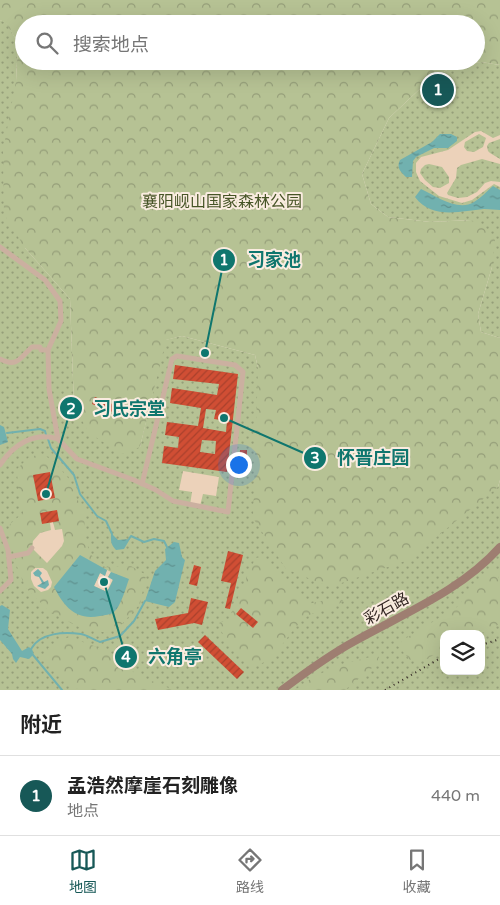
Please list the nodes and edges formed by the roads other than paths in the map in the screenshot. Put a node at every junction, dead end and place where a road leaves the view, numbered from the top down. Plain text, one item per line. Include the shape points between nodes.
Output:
1 (0, 247) edge
2 (48, 350) junction
3 (0, 359) edge
4 (58, 439) junction
5 (0, 465) edge
6 (142, 484) junction
7 (0, 528) edge
8 (500, 547) edge
9 (32, 548) dead end
10 (9, 557) junction
11 (0, 591) edge
12 (282, 690) edge

1 - 2 street via 45,280 60,301 61,321
2 - 3 street via 32,347 17,362 8,363
2 - 4 street via 48,389
4 - 5 street via 50,436 31,438 20,444
4 - 6 street via 78,459
6 - 6 street via 173,501 228,512 243,372 235,365 177,356 172,359
7 - 10 street
8 - 12 street, 彩石路 via 488,561 447,590 314,665
9 - 10 street via 28,553
10 - 11 street via 11,580

